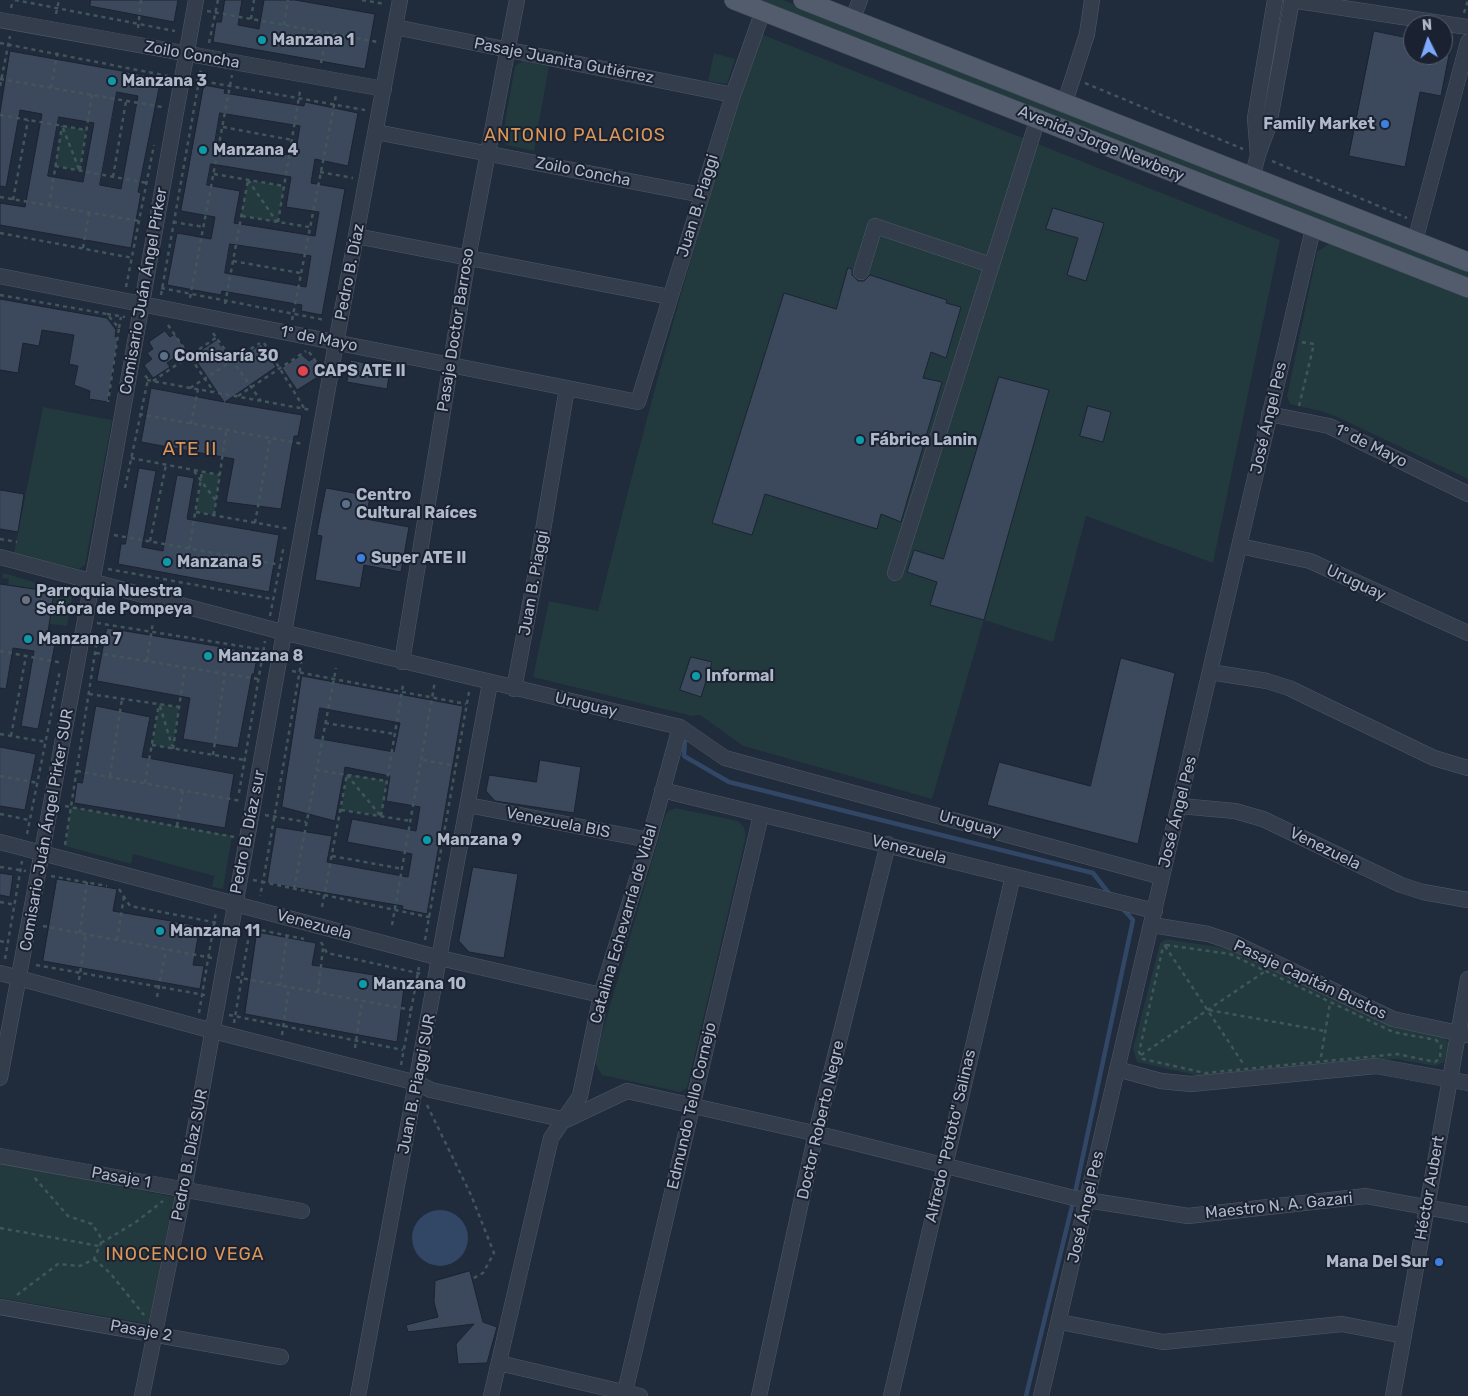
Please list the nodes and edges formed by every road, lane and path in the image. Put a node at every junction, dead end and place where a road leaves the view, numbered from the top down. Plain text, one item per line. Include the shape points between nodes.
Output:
1 (15, 0) edge
2 (60, 0) edge
3 (142, 0) edge
4 (218, 0) edge
5 (254, 0) edge
6 (288, 0) edge
7 (362, 0) edge
8 (517, 0) edge
9 (734, 0) edge
10 (803, 0) edge
11 (860, 0) edge
12 (1092, 0) edge
13 (1275, 0) edge
14 (1292, 0) edge
15 (400, 3) edge
16 (195, 4) edge
17 (58, 8) junction
18 (762, 11) junction
19 (215, 13) junction
20 (56, 14) dead end
21 (251, 19) junction
22 (852, 20) junction
23 (6, 21) edge
24 (138, 24) junction
25 (284, 25) junction
26 (395, 27) junction
27 (1468, 27) edge
28 (138, 28) dead end
29 (327, 33) junction
30 (189, 34) junction
31 (1468, 42) edge
32 (0, 43) edge
33 (8, 45) junction
34 (392, 45) junction
35 (508, 49) junction
36 (58, 50) dead end
37 (179, 52) junction
38 (205, 57) junction
39 (234, 62) junction
40 (175, 77) junction
41 (319, 77) junction
42 (1, 79) edge
43 (199, 81) junction
44 (338, 81) junction
45 (166, 84) dead end
46 (0, 86) edge
47 (230, 86) junction
48 (51, 88) junction
49 (384, 89) junction
50 (300, 91) dead end
51 (92, 95) junction
52 (732, 95) junction
53 (299, 98) junction
54 (163, 100) dead end
55 (126, 101) junction
56 (334, 105) junction
57 (1064, 105) junction
58 (169, 109) junction
59 (380, 113) junction
60 (0, 115) edge
61 (1038, 118) junction
62 (28, 120) junction
63 (62, 126) junction
64 (223, 127) junction
65 (86, 130) dead end
66 (376, 132) junction
67 (156, 136) dead end
68 (292, 140) junction
69 (488, 154) junction
70 (1258, 155) junction
71 (55, 166) junction
72 (80, 171) junction
73 (320, 172) junction
74 (214, 174) junction
75 (113, 177) junction
76 (1252, 178) junction
77 (248, 180) junction
78 (367, 180) junction
79 (146, 183) junction
80 (162, 186) junction
81 (284, 186) junction
82 (702, 195) junction
83 (0, 197) edge
84 (12, 200) junction
85 (49, 206) junction
86 (89, 213) junction
87 (242, 216) junction
88 (139, 221) junction
89 (156, 221) junction
90 (174, 222) junction
91 (278, 222) junction
92 (204, 227) junction
93 (310, 227) junction
94 (1314, 229) junction
95 (0, 233) edge
96 (356, 236) junction
97 (1415, 241) junction
98 (83, 249) junction
99 (131, 258) junction
100 (468, 258) junction
101 (233, 261) junction
102 (149, 262) junction
103 (1468, 262) edge
104 (991, 265) junction
105 (862, 272) dead end
106 (300, 274) junction
107 (0, 276) edge
108 (145, 285) junction
109 (162, 288) junction
110 (1468, 288) edge
111 (0, 295) edge
112 (670, 297) junction
113 (124, 299) junction
114 (225, 302) junction
115 (142, 303) junction
116 (159, 306) junction
117 (187, 312) junction
118 (340, 322) junction
119 (168, 325) dead end
120 (120, 328) junction
121 (213, 332) dead end
122 (289, 334) junction
123 (217, 337) junction
124 (1297, 341) dead end
125 (336, 344) junction
126 (450, 365) junction
127 (320, 368) dead end
128 (147, 380) dead end
129 (153, 381) junction
130 (190, 388) junction
131 (567, 388) junction
132 (198, 389) junction
133 (214, 392) junction
134 (237, 396) junction
135 (261, 401) junction
136 (108, 402) dead end
137 (638, 402) joint
138 (1299, 406) dead end
139 (304, 408) junction
140 (123, 411) junction
141 (324, 412) junction
142 (1269, 414) junction
143 (191, 424) junction
144 (226, 431) junction
145 (270, 439) junction
146 (318, 446) junction
147 (115, 456) junction
148 (166, 464) junction
149 (193, 470) junction
150 (202, 472) dead end
151 (220, 475) junction
152 (1468, 494) edge
153 (216, 502) junction
154 (196, 512) junction
155 (214, 515) junction
156 (255, 523) junction
157 (303, 532) junction
158 (101, 533) junction
159 (0, 539) edge
160 (17, 542) dead end
161 (150, 542) junction
162 (1240, 546) junction
163 (189, 549) junction
164 (0, 557) edge
165 (95, 566) junction
166 (297, 568) junction
167 (895, 573) dead end
168 (92, 582) junction
169 (73, 602) dead end
170 (291, 603) junction
171 (52, 608) dead end
172 (72, 611) junction
173 (102, 614) dead end
174 (77, 620) junction
175 (153, 622) dead end
176 (100, 623) junction
177 (267, 628) junction
178 (99, 631) dead end
179 (151, 632) junction
180 (286, 633) junction
181 (1468, 633) edge
182 (98, 638) dead end
183 (306, 638) junction
184 (263, 650) junction
185 (0, 651) edge
186 (95, 653) junction
187 (281, 653) junction
188 (63, 654) dead end
189 (26, 656) junction
190 (78, 658) junction
191 (147, 661) junction
192 (61, 662) junction
193 (402, 662) junction
194 (185, 667) junction
195 (336, 668) dead end
196 (300, 672) junction
197 (1210, 672) junction
198 (226, 673) junction
199 (258, 679) junction
200 (333, 679) junction
201 (435, 679) dead end
202 (276, 682) junction
203 (490, 682) junction
204 (403, 685) dead end
205 (514, 689) junction
206 (402, 692) junction
207 (89, 694) junction
208 (433, 698) junction
209 (122, 699) junction
210 (159, 704) junction
211 (466, 704) junction
212 (179, 707) junction
213 (486, 708) junction
214 (325, 723) junction
215 (680, 727) junction
216 (0, 734) edge
217 (395, 734) junction
218 (11, 736) junction
219 (45, 742) junction
220 (62, 745) junction
221 (152, 745) junction
222 (173, 749) junction
223 (213, 755) junction
224 (245, 760) junction
225 (422, 760) junction
226 (261, 764) junction
227 (456, 766) junction
228 (58, 768) junction
229 (475, 768) junction
230 (1468, 768) edge
231 (316, 770) junction
232 (77, 772) junction
233 (0, 776) edge
234 (110, 777) junction
235 (387, 781) junction
236 (37, 783) junction
237 (145, 783) junction
238 (54, 787) junction
239 (183, 790) junction
240 (662, 790) junction
241 (238, 800) junction
242 (52, 803) junction
243 (468, 805) junction
244 (1180, 806) junction
245 (71, 807) junction
246 (252, 808) junction
247 (236, 809) dead end
248 (341, 810) junction
249 (0, 814) edge
250 (274, 816) junction
251 (381, 816) junction
252 (761, 816) junction
253 (30, 820) junction
254 (411, 821) junction
255 (306, 822) junction
256 (48, 825) junction
257 (177, 826) junction
258 (239, 838) junction
259 (649, 840) junction
260 (0, 842) edge
261 (888, 844) junction
262 (230, 845) dead end
263 (24, 849) junction
264 (42, 853) junction
265 (332, 856) junction
266 (63, 859) junction
267 (0, 866) edge
268 (89, 866) junction
269 (403, 869) junction
270 (21, 870) junction
271 (39, 873) junction
272 (1013, 876) junction
273 (1162, 877) junction
274 (86, 883) junction
275 (294, 889) junction
276 (124, 895) junction
277 (324, 896) junction
278 (218, 900) junction
279 (1468, 900) edge
280 (234, 904) junction
281 (322, 907) dead end
282 (253, 909) junction
283 (395, 910) junction
284 (290, 918) junction
285 (429, 918) junction
286 (1153, 918) junction
287 (214, 922) junction
288 (29, 924) junction
289 (230, 925) junction
290 (392, 925) dead end
291 (250, 928) junction
292 (80, 933) junction
293 (86, 934) junction
294 (287, 935) junction
295 (117, 940) junction
296 (323, 946) junction
297 (1165, 946) junction
298 (166, 949) junction
299 (422, 954) junction
300 (440, 958) junction
301 (22, 963) junction
302 (223, 968) junction
303 (1266, 971) junction
304 (80, 972) junction
305 (2, 973) edge
306 (418, 973) junction
307 (436, 977) junction
308 (19, 978) junction
309 (241, 978) junction
310 (1468, 980) edge
311 (280, 986) junction
312 (159, 987) junction
313 (289, 988) junction
314 (318, 993) junction
315 (77, 994) junction
316 (601, 995) junction
317 (157, 997) dead end
318 (362, 1001) junction
319 (1330, 1002) junction
320 (217, 1005) junction
321 (411, 1010) junction
322 (1207, 1010) junction
323 (430, 1014) junction
324 (235, 1016) junction
325 (196, 1026) junction
326 (283, 1026) junction
327 (1325, 1030) junction
328 (213, 1031) junction
329 (1393, 1032) dead end
330 (1463, 1034) edge
331 (232, 1036) junction
332 (356, 1041) junction
333 (280, 1048) junction
334 (355, 1048) dead end
335 (404, 1050) junction
336 (422, 1054) junction
337 (1141, 1055) junction
338 (1320, 1061) dead end
339 (1117, 1068) junction
340 (1246, 1069) dead end
341 (1205, 1073) dead end
342 (0, 1078) edge
343 (399, 1078) junction
344 (1449, 1079) junction
345 (417, 1083) junction
346 (1468, 1083) edge
347 (692, 1104) junction
348 (566, 1120) junction
349 (816, 1133) junction
350 (0, 1156) edge
351 (945, 1164) junction
352 (40, 1175) dead end
353 (184, 1190) junction
354 (1089, 1199) junction
355 (166, 1206) dead end
356 (1427, 1207) junction
357 (302, 1211) dead end
358 (1468, 1215) edge
359 (0, 1228) edge
360 (100, 1245) junction
361 (94, 1259) junction
362 (472, 1279) dead end
363 (26, 1297) dead end
364 (0, 1306) edge
365 (148, 1312) dead end
366 (1060, 1322) junction
367 (154, 1334) junction
368 (1404, 1336) junction
369 (281, 1357) dead end
370 (499, 1363) junction
371 (630, 1395) edge
372 (142, 1396) edge
373 (358, 1396) edge
374 (491, 1396) edge
375 (759, 1396) edge
376 (891, 1396) edge
377 (1041, 1396) edge
378 (1394, 1396) edge

1 - 17 path
2 - 17 path
3 - 24 path
4 - 19 path
5 - 21 path
6 - 25 path
7 - 15 path
8 - 35 street, Pasaje Doctor Barroso
9 - 18 main road, Avenida Jorge Newbery
10 - 22 main road, Avenida Jorge Newbery
11 - 22 street
12 - 57 street via 1086,34
13 - 70 street via 1255,118
14 - 27 street
14 - 70 street via 1269,125
15 - 26 street, Pedro B. Díaz
16 - 19 path
16 - 30 street, Comisario Juán Ángel Pirker
17 - 20 path
17 - 24 path
18 - 52 street, Juan B. Piaggi
18 - 61 main road, Avenida Jorge Newbery
19 - 21 path
19 - 38 path
21 - 25 path
22 - 57 main road, Avenida Jorge Newbery
23 - 33 path
23 - 37 street, Zoilo Concha
24 - 28 path
24 - 30 path
25 - 29 path
26 - 34 street, Pedro B. Díaz
26 - 35 street, Pasaje Juanita Gutiérrez
29 - 34 path
29 - 41 path
30 - 37 street, Comisario Juán Ángel Pirker
31 - 97 street
32 - 33 path
33 - 40 path
33 - 42 path
34 - 49 street, Pedro B. Díaz
35 - 52 street, Pasaje Juanita Gutiérrez
35 - 69 street, Pasaje Doctor Barroso
36 - 48 path
37 - 38 street, Zoilo Concha
37 - 40 street, Comisario Juán Ángel Pirker
37 - 40 path
38 - 39 street, Zoilo Concha
38 - 43 path
39 - 41 street, Zoilo Concha
39 - 47 path
40 - 43 path
40 - 45 path
40 - 58 street, Comisario Juán Ángel Pirker
41 - 44 street, Zoilo Concha
42 - 46 path
42 - 48 path
43 - 47 path
43 - 90 path
44 - 49 street, Zoilo Concha
44 - 56 path
47 - 53 path
47 - 64 path
48 - 51 path
49 - 59 street, Pedro B. Díaz
50 - 53 path
51 - 55 path
51 - 72 path
52 - 82 street, Juan B. Piaggi
53 - 56 path
53 - 68 path
54 - 58 path
55 - 58 path
55 - 75 path
56 - 59 path
56 - 73 path
57 - 76 main road, Avenida Jorge Newbery
58 - 80 street, Comisario Juán Ángel Pirker
59 - 66 street, Pedro B. Díaz
60 - 62 path
61 - 94 main road, Avenida Jorge Newbery
61 - 104 street
62 - 63 path
62 - 84 path
63 - 65 path
63 - 71 path
63 - 72 path
64 - 68 path
64 - 74 path
66 - 69 street, Zoilo Concha
66 - 78 street, Pedro B. Díaz
67 - 79 path
68 - 81 path
69 - 82 street, Zoilo Concha
69 - 100 street, Pasaje Doctor Barroso
70 - 76 street
71 - 72 path
71 - 85 path
72 - 75 path
73 - 78 path
73 - 93 path
74 - 77 path
74 - 92 path
75 - 79 path
76 - 97 main road, Avenida Jorge Newbery
77 - 81 path
77 - 87 path
77 - 91 path
78 - 96 street, Pedro B. Díaz
79 - 80 path
79 - 88 path
80 - 89 street, Comisario Juán Ángel Pirker
81 - 91 path
82 - 112 street, Juan B. Piaggi
83 - 84 path
84 - 85 path
85 - 86 path
86 - 88 path
86 - 98 path
87 - 91 path
87 - 101 path
88 - 89 path
88 - 99 path
89 - 90 path
89 - 102 street, Comisario Juán Ángel Pirker
90 - 92 path
90 - 109 path
91 - 93 path
92 - 117 path
93 - 106 path
94 - 110 main road, Avenida Jorge Newbery
94 - 142 street, José Ángel Pes
95 - 98 path
96 - 100 street
96 - 118 street, Pedro B. Díaz
97 - 103 main road, Avenida Jorge Newbery
98 - 99 path
99 - 102 path
99 - 113 path
100 - 112 street
100 - 126 street, Pasaje Doctor Barroso
101 - 106 path
101 - 114 path
102 - 108 street, Comisario Juán Ángel Pirker
104 - 105 street via 875,226
104 - 167 street
106 - 122 path
107 - 113 street, 1º de Mayo
108 - 109 path
108 - 115 street, Comisario Juán Ángel Pirker
109 - 114 path
109 - 116 path
111 - 120 path via 107,314
112 - 137 street, Juan B. Piaggi
113 - 115 street, 1º de Mayo
113 - 120 path
114 - 118 path
115 - 116 street, 1º de Mayo
115 - 140 street, Comisario Juán Ángel Pirker
116 - 117 street, 1º de Mayo
117 - 122 street, 1º de Mayo
118 - 125 street, Pedro B. Díaz
119 - 133 path
120 - 136 path
121 - 123 path
122 - 125 street, 1º de Mayo
123 - 129 path
123 - 135 path
124 - 138 path via 1314,344
125 - 126 street, 1º de Mayo
125 - 141 street, Pedro B. Díaz
126 - 131 street, 1º de Mayo
126 - 193 street, Pasaje Doctor Barroso
127 - 134 path via 308,350
128 - 129 path
129 - 130 path
130 - 132 path
130 - 139 path via 263,341
131 - 137 street, 1º de Mayo
131 - 205 street, Juan B. Piaggi
132 - 133 path
132 - 143 path
133 - 134 path
134 - 135 path
135 - 139 path
139 - 141 path
140 - 143 path
140 - 147 street, Comisario Juán Ángel Pirker
141 - 146 street, Pedro B. Díaz
142 - 152 street, 1º de Mayo via 1329,426
142 - 162 street, José Ángel Pes
143 - 144 path
144 - 145 path
144 - 151 path
145 - 146 path
145 - 156 path
146 - 157 street, Pedro B. Díaz
147 - 148 path
147 - 158 street, Comisario Juán Ángel Pirker
148 - 149 path
148 - 161 path
149 - 151 path
149 - 153 path
150 - 154 path
151 - 153 path
153 - 155 path
154 - 155 path
154 - 163 path
155 - 156 path
156 - 157 path
157 - 166 street, Pedro B. Díaz
158 - 161 path
158 - 165 street, Comisario Juán Ángel Pirker
159 - 160 path
161 - 163 path
162 - 181 street, Uruguay via 1310,561
162 - 197 street, José Ángel Pes
163 - 166 path
164 - 168 street, Uruguay
165 - 168 street, Comisario Juán Ángel Pirker
165 - 170 path
166 - 170 street, Pedro B. Díaz
168 - 174 street, Comisario Juán Ángel Pirker SUR
168 - 177 street, Uruguay
169 - 172 path
170 - 180 street, Pedro B. Díaz
171 - 172 path
172 - 174 path
173 - 176 path
174 - 176 path
174 - 190 street, Comisario Juán Ángel Pirker SUR
175 - 179 path
176 - 178 path
176 - 179 path
177 - 180 street, Uruguay
177 - 184 path
179 - 184 path
179 - 191 path
180 - 183 street, Uruguay
180 - 187 street, Pedro B. Díaz sur
182 - 186 path
183 - 193 street, Uruguay
183 - 196 path
184 - 187 path
184 - 199 path
185 - 189 path
186 - 190 path
186 - 191 path
186 - 207 path
187 - 202 street, Pedro B. Díaz sur
188 - 192 path
189 - 192 path
189 - 218 path
190 - 192 path
190 - 220 street, Comisario Juán Ángel Pirker SUR
191 - 194 path
192 - 219 path
193 - 203 street, Uruguay
194 - 198 path
194 - 212 path
195 - 200 path
196 - 200 path
196 - 250 path
197 - 230 street via 1266,680 1289,688 1434,758
197 - 244 street, José Ángel Pes
198 - 199 path
198 - 223 path
199 - 202 path
199 - 224 path
200 - 206 path
200 - 214 path
201 - 208 path
202 - 226 street, Pedro B. Díaz sur
203 - 205 street, Uruguay
203 - 213 street, Juan B. Piaggi SUR
204 - 206 path
205 - 215 street, Uruguay
206 - 208 path
206 - 217 path
207 - 209 path
207 - 232 path
208 - 211 path
208 - 225 path
209 - 210 path
209 - 234 path
210 - 212 path
210 - 221 path
210 - 222 path
211 - 213 path
211 - 227 path
212 - 222 path
213 - 229 street, Juan B. Piaggi SUR
214 - 217 path
214 - 231 path
215 - 240 street, Catalina Echevarría de Vidal
215 - 273 street, Uruguay via 725,758
216 - 218 path
217 - 235 path
218 - 219 path
219 - 220 path
219 - 236 path
220 - 228 street, Comisario Juán Ángel Pirker SUR
221 - 222 path
221 - 237 path
222 - 223 path
223 - 224 path
224 - 226 path
224 - 241 path
225 - 227 path
225 - 254 path
226 - 246 street, Pedro B. Díaz sur
227 - 229 path
227 - 285 path
228 - 232 path
228 - 238 street, Comisario Juán Ángel Pirker SUR
229 - 243 street, Juan B. Piaggi SUR
231 - 235 path
231 - 255 path
232 - 234 path
232 - 245 path
233 - 236 path
234 - 237 path
235 - 251 path
236 - 238 path
236 - 253 path
237 - 239 path
238 - 242 street, Comisario Juán Ángel Pirker SUR
239 - 241 path
239 - 257 path
240 - 252 street, Venezuela
240 - 259 street, Catalina Echevarría de Vidal
241 - 246 path
241 - 247 path
242 - 245 path
242 - 256 street, Comisario Juán Ángel Pirker SUR
243 - 259 street, Venezuela BIS
243 - 300 street, Juan B. Piaggi SUR
244 - 273 street, José Ángel Pes
244 - 279 street, Venezuela via 1235,811 1263,819 1401,885
245 - 257 path
245 - 266 path
246 - 250 path
246 - 258 street, Pedro B. Díaz sur
248 - 251 path
248 - 251 path via 347,774
248 - 265 path
249 - 253 path
250 - 255 path
250 - 275 path via 263,882
251 - 254 path
252 - 261 street, Venezuela
252 - 347 street, Edmundo Tello Cornejo
253 - 256 path
253 - 263 path
254 - 269 path
255 - 275 path
256 - 264 street, Comisario Juán Ángel Pirker SUR
257 - 258 path
258 - 262 path
258 - 280 street, Pedro B. Díaz sur
259 - 316 street, Catalina Echevarría de Vidal
260 - 263 street, Venezuela
261 - 272 street, Venezuela
261 - 349 street, Doctor Roberto Negre
263 - 264 street, Venezuela
263 - 270 path
264 - 266 street, Venezuela
264 - 271 street, Comisario Juán Ángel Pirker SUR
265 - 269 path
265 - 277 path
266 - 268 street, Venezuela
267 - 270 path
268 - 274 path
268 - 278 street, Venezuela
269 - 283 path
270 - 271 path
270 - 305 path
271 - 274 path
271 - 288 street, Comisario Juán Ángel Pirker SUR
272 - 286 street, Venezuela
272 - 351 street, Alfredo "Pototo" Salinas
273 - 286 street, José Ángel Pes
274 - 276 path via 120,889
274 - 292 path
275 - 277 path
276 - 287 path via 130,906
276 - 295 path
277 - 281 path
277 - 283 path
278 - 280 street, Venezuela
278 - 287 path
280 - 282 street, Venezuela
280 - 289 street, Pedro B. Díaz sur
282 - 284 street, Venezuela
282 - 291 path
283 - 285 path
283 - 290 path
284 - 294 path
284 - 299 street, Venezuela
285 - 299 path
286 - 330 street, Pasaje Capitán Bustos via 1232,942 1393,1019
286 - 339 street, José Ángel Pes
287 - 289 path
287 - 325 path
288 - 292 path
288 - 301 street, Comisario Juán Ángel Pirker SUR
289 - 291 path
289 - 302 street, Pedro B. Díaz sur
291 - 294 path
291 - 309 path
292 - 293 path
293 - 295 path
293 - 304 path
294 - 296 path via 321,942
294 - 311 path
295 - 298 path
296 - 306 path via 326,953
296 - 314 path
297 - 303 path via 1230,954
297 - 322 path
297 - 337 path via 1139,1052
298 - 302 path
298 - 312 path
299 - 300 street, Venezuela
299 - 306 path
300 - 307 street, Juan B. Piaggi SUR
300 - 316 street, Venezuela
301 - 304 path
301 - 308 street, Comisario Juán Ángel Pirker SUR
302 - 309 path
302 - 320 street, Pedro B. Díaz sur
303 - 319 path
303 - 337 path
304 - 312 path
304 - 315 path
305 - 308 street
306 - 307 path
306 - 321 path
307 - 323 street, Juan B. Piaggi SUR
308 - 315 street
308 - 342 street, Comisario Juán Ángel Pirker SUR
309 - 311 path
309 - 324 path
310 - 330 street, Héctor Aubert
311 - 313 path
312 - 317 path
312 - 320 path
313 - 314 path
313 - 326 path
314 - 318 path
315 - 325 street
316 - 348 street, Catalina Echevarría de Vidal via 580,1096
318 - 321 path
318 - 332 path
319 - 327 path
319 - 329 path
320 - 324 path
320 - 328 street, Pedro B. Díaz sur
321 - 323 path
321 - 335 path
322 - 327 path
322 - 340 path
323 - 336 street, Juan B. Piaggi SUR
324 - 326 path
324 - 331 path
325 - 328 street
326 - 332 path
326 - 333 path
327 - 338 path
328 - 331 street
328 - 353 street, Pedro B. Díaz SUR
330 - 344 street, Héctor Aubert
331 - 333 street
332 - 334 path
332 - 335 path
333 - 343 street
335 - 336 path
335 - 343 path
336 - 345 street, Juan B. Piaggi SUR
337 - 341 path via 1143,1059
339 - 344 street via 1161,1081 1191,1084 1376,1066
339 - 354 street, José Ángel Pes
343 - 345 street
344 - 346 street
344 - 356 street, Héctor Aubert
345 - 348 street via 431,1090
345 - 362 path via 471,1195 494,1253 483,1272
345 - 373 street, Juan B. Piaggi SUR
347 - 348 street, Maestro N. A. Gazari via 627,1091
347 - 349 street, Maestro N. A. Gazari
347 - 371 street, Edmundo Tello Cornejo
348 - 370 street, Catalina Echevarría de Vidal via 551,1138
349 - 351 street, Maestro N. A. Gazari
349 - 375 street, Doctor Roberto Negre
350 - 353 street, Pasaje 1
351 - 354 street, Maestro N. A. Gazari via 1074,1198
351 - 376 street, Alfredo "Pototo" Salinas
352 - 360 path via 31,1173 68,1216 92,1224 100,1236
353 - 357 street, Pasaje 1
353 - 367 street, Pedro B. Díaz SUR
354 - 356 street, Maestro N. A. Gazari via 1188,1216 1366,1196
354 - 366 street, José Ángel Pes
355 - 360 path via 162,1199 136,1222
356 - 358 street, Maestro N. A. Gazari
356 - 368 street, Héctor Aubert
359 - 360 path
360 - 361 path
361 - 363 path via 80,1266 58,1264 16,1296
361 - 365 path via 110,1273 143,1316
364 - 367 street, Pasaje 2
366 - 368 street via 1163,1342 1342,1324
366 - 377 street, José Ángel Pes
367 - 369 street, Pasaje 2
367 - 372 street, Pedro B. Díaz SUR
368 - 378 street, Héctor Aubert
370 - 371 street
370 - 374 street

